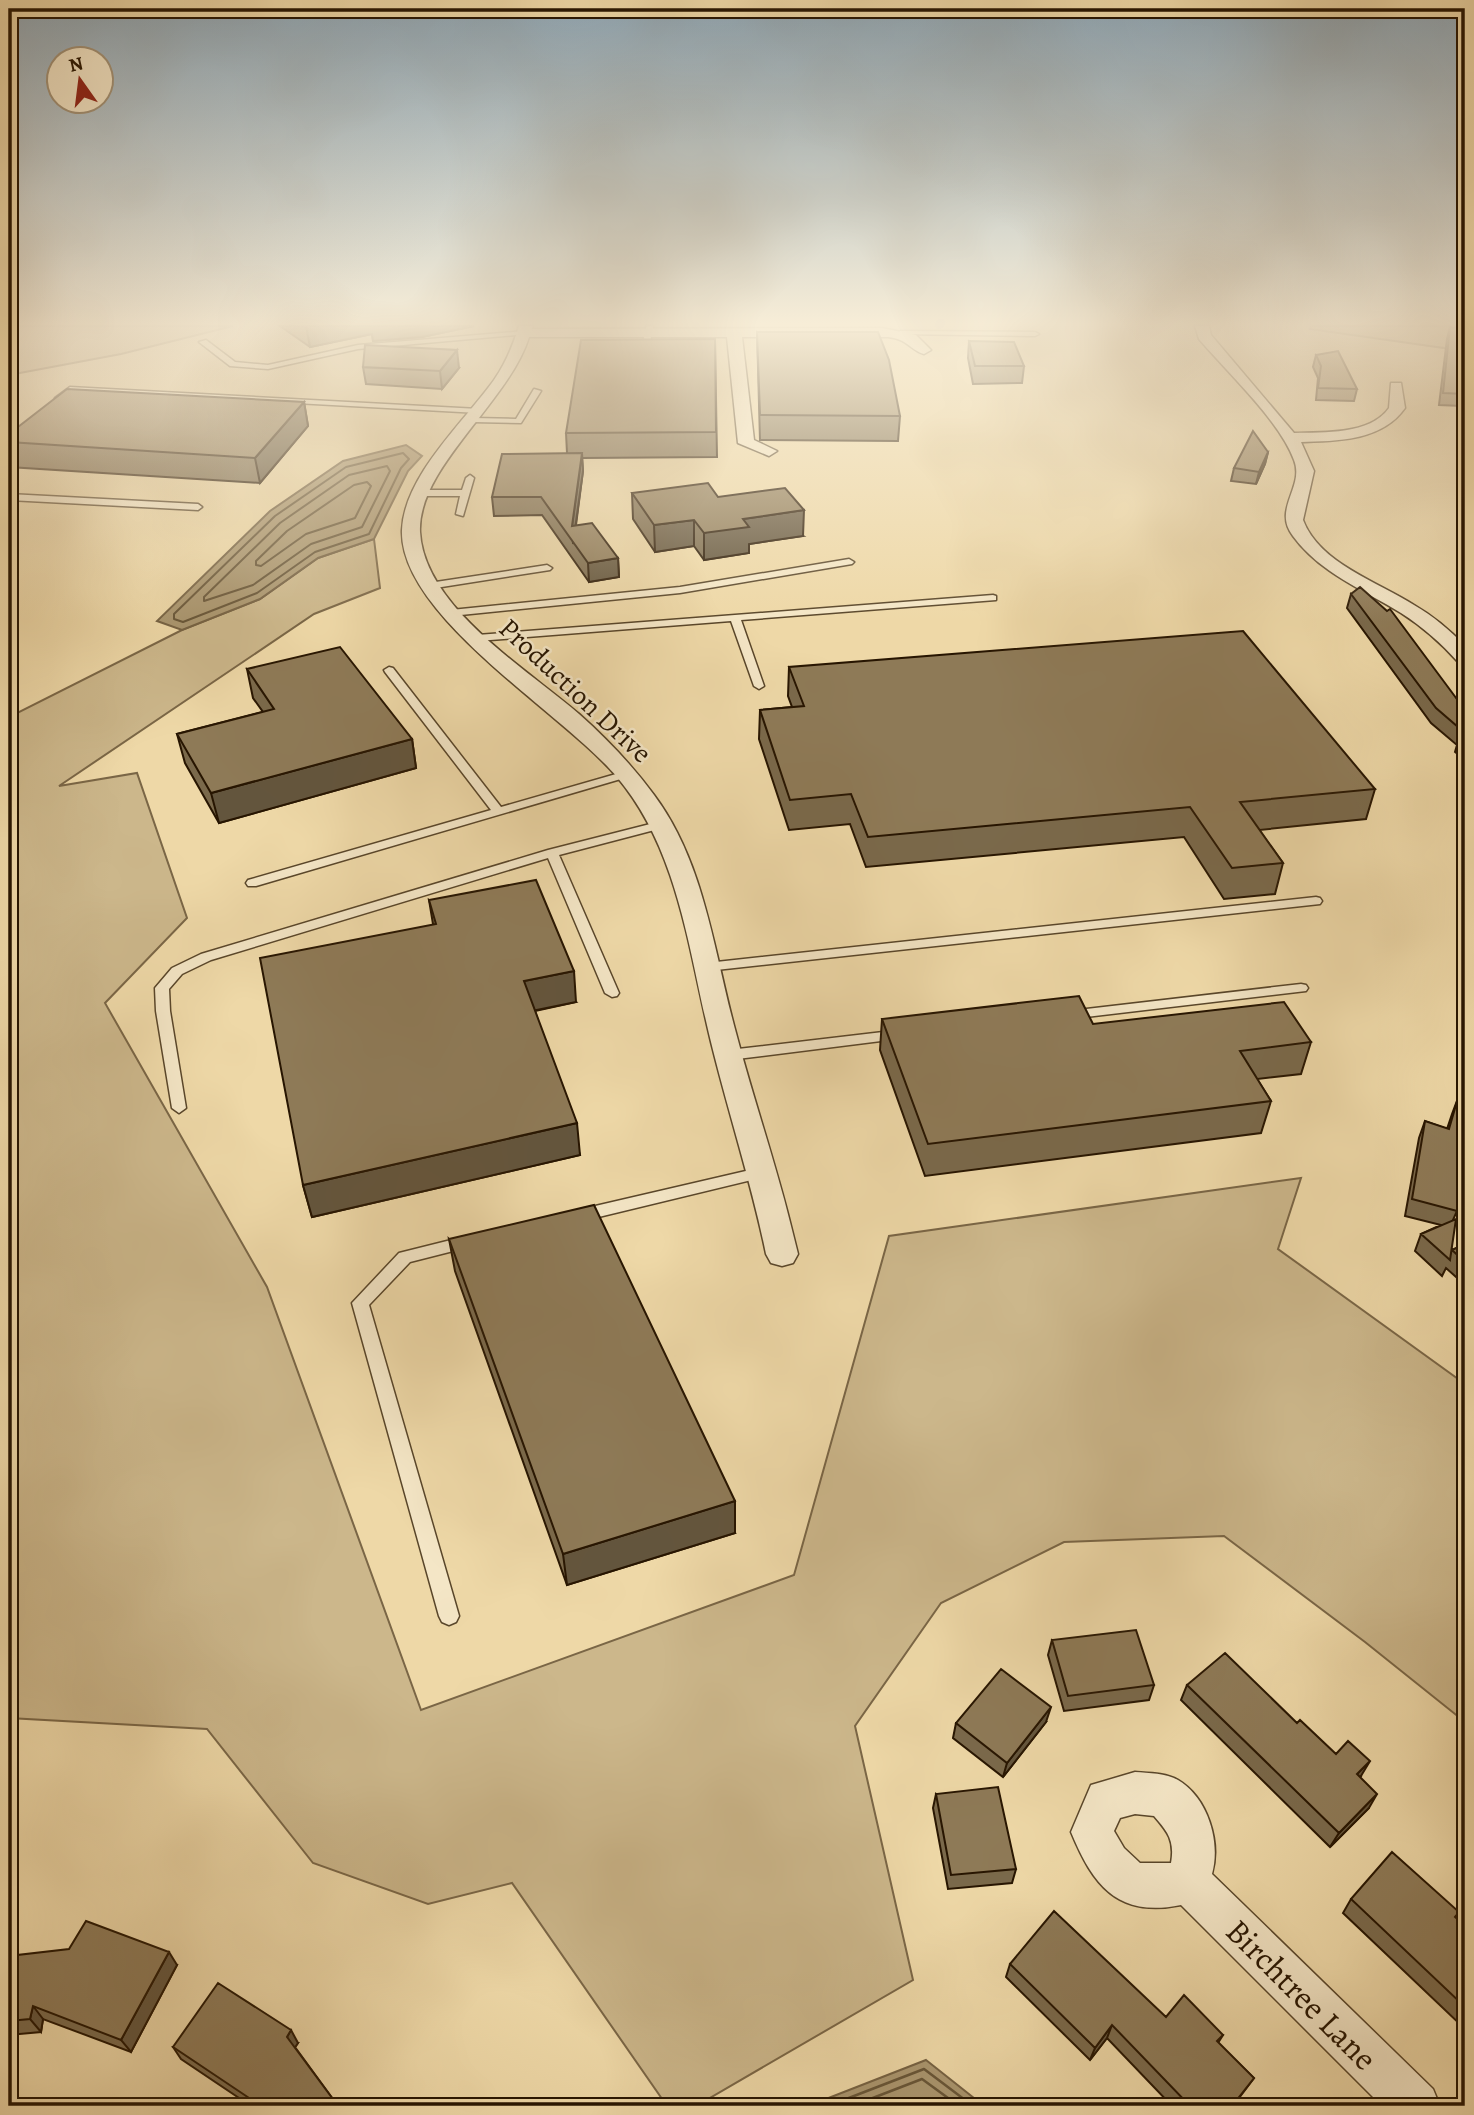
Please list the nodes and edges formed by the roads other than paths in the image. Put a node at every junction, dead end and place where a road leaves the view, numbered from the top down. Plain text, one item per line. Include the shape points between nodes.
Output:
1 (470, 425) edge
2 (745, 425) edge
3 (1277, 425) edge
4 (1376, 425) edge
5 (1288, 438) junction
6 (769, 451) dead end
7 (470, 478) dead end
8 (420, 493) junction
9 (465, 493) junction
10 (9, 497) edge
11 (198, 507) dead end
12 (460, 514) dead end
13 (849, 562) dead end
14 (547, 568) dead end
15 (429, 586) junction
16 (993, 598) dead end
17 (451, 613) junction
18 (735, 618) junction
19 (477, 638) junction
20 (1465, 658) edge
21 (389, 670) dead end
22 (759, 687) dead end
23 (627, 774) junction
24 (498, 811) junction
25 (662, 825) junction
26 (552, 853) junction
27 (252, 883) dead end
28 (1316, 901) dead end
29 (707, 967) junction
30 (1301, 988) dead end
31 (612, 993) dead end
32 (1056, 1017) edge
33 (919, 1033) edge
34 (729, 1055) junction
35 (179, 1108) dead end
36 (763, 1172) junction
37 (564, 1219) edge
38 (485, 1238) edge
39 (782, 1254) dead end
40 (449, 1616) dead end
41 (1188, 1881) dead end
42 (1416, 2106) edge

1 - 8 street, Production Drive
2 - 6 street via 746,443
3 - 5 street
4 - 5 street via 1332,436
5 - 20 street via 1305,470 1292,506 1297,530 1307,543 1338,568 1435,626
7 - 9 lane
8 - 9 lane
8 - 15 street, Production Drive via 411,529 419,567
9 - 12 lane
10 - 11 lane
13 - 17 lane via 680,590
14 - 15 lane
15 - 17 street, Production Drive
16 - 18 lane
17 - 19 street, Production Drive
18 - 19 lane
18 - 22 lane
19 - 23 street, Production Drive
21 - 24 lane
23 - 24 lane
23 - 25 street, Production Drive
24 - 27 lane
25 - 26 lane
25 - 29 street, Production Drive via 691,899
26 - 31 lane
26 - 35 lane via 206,957 177,971 162,988
28 - 29 lane
29 - 34 street, Production Drive
30 - 32 lane
33 - 34 lane
34 - 36 street, Production Drive
36 - 37 lane
36 - 39 street, Production Drive
38 - 40 lane via 405,1257 359,1303
41 - 42 street, Birchtree Lane

